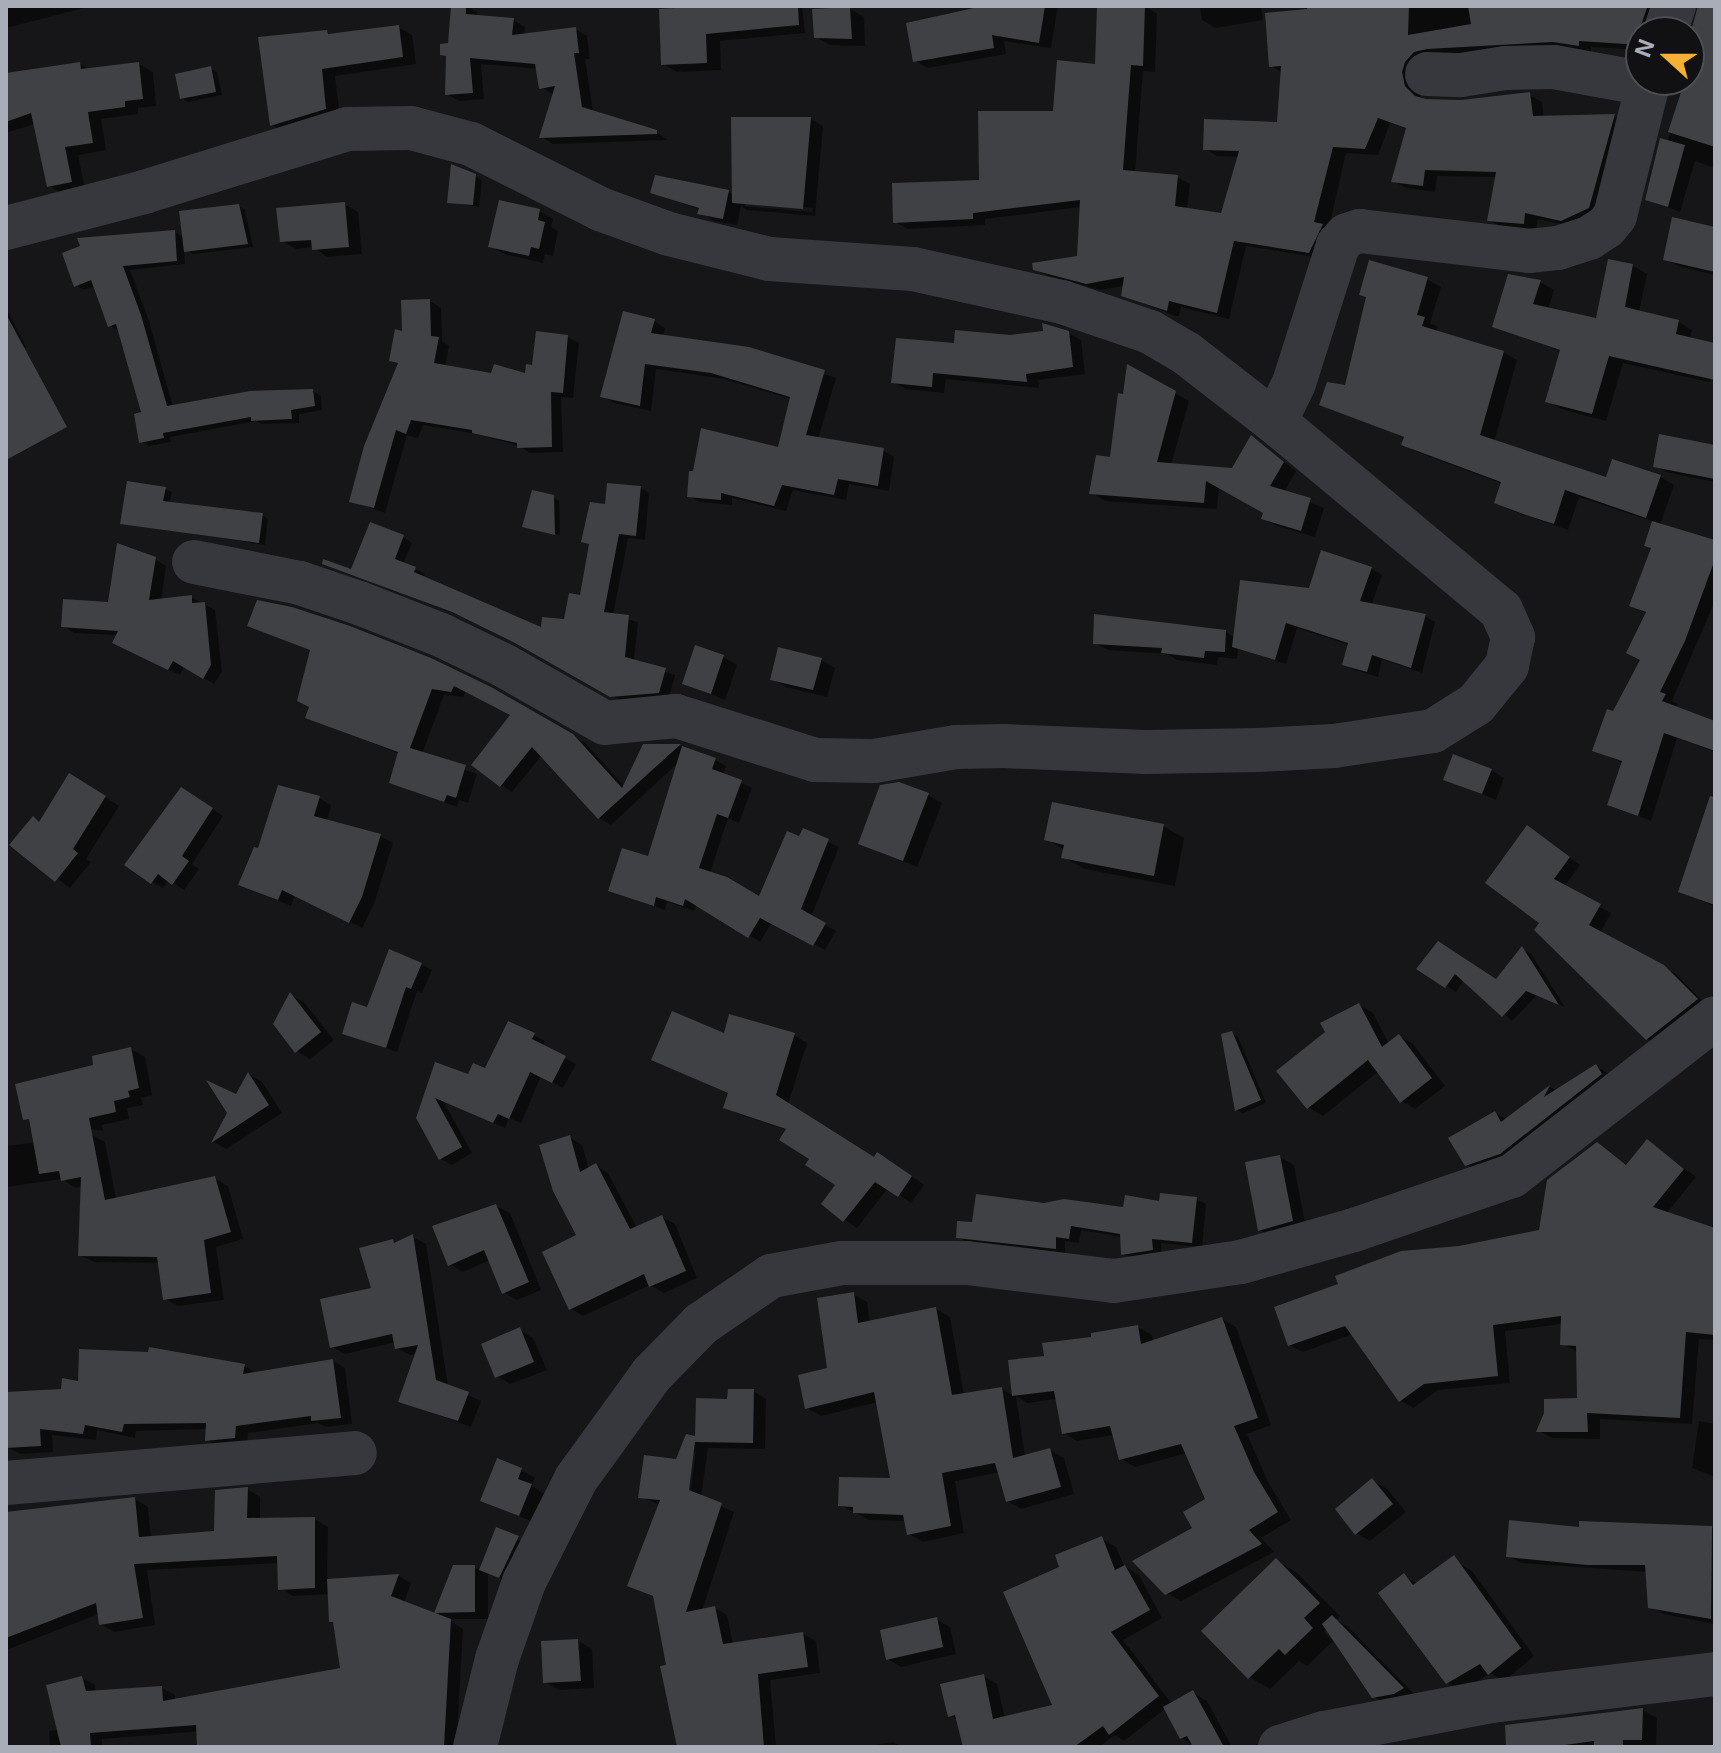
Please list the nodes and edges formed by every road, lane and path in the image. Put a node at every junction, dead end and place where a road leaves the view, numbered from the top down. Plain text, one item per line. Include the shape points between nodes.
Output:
1 (1427, 74) dead end
2 (1625, 78) edge
3 (1645, 96) edge
4 (6, 228) edge
5 (1275, 422) junction
6 (194, 562) dead end
7 (1715, 1018) edge
8 (355, 1453) dead end
9 (6, 1483) edge
10 (1715, 1674) edge
11 (1324, 1733) junction
12 (475, 1747) edge
13 (1280, 1747) edge
14 (1399, 1747) edge

1 - 2 street via 1554,67
3 - 5 street via 1615,216 1589,238 1529,251 1360,231 1347,235 1338,245 1294,383
4 - 5 street via 347,129 411,128 471,144 600,209 669,234 769,259 913,269 1112,318 1186,353
5 - 6 street via 1501,610 1513,637 1507,666 1476,704 1433,731 1334,746 1258,750 956,747 874,761 815,760 676,716 605,723 503,665 372,608 300,583
7 - 12 street via 1512,1176 1241,1262 1114,1281 967,1263 842,1263 771,1276 701,1324 652,1374 576,1479 524,1582
8 - 9 street
10 - 11 street via 1492,1701
11 - 13 street
11 - 14 street

